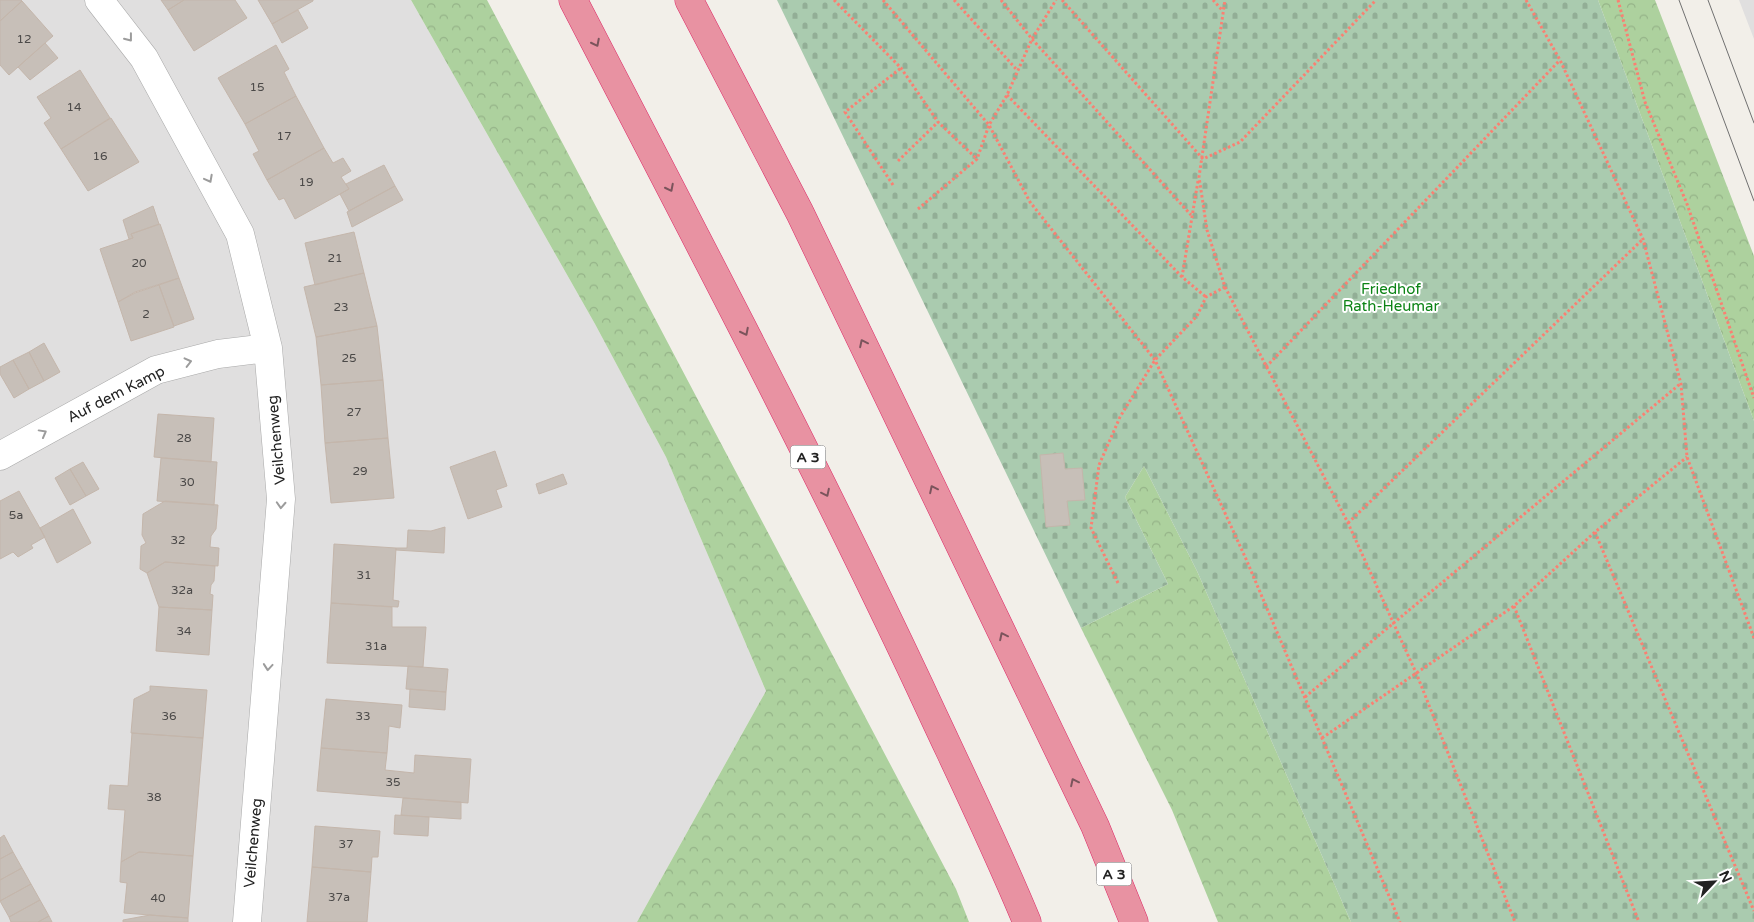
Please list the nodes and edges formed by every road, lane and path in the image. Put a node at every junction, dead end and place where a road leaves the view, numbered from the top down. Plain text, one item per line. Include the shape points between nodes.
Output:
1 (99, 0) edge
2 (573, 0) edge
3 (689, 0) edge
4 (834, 0) edge
5 (883, 0) edge
6 (954, 0) edge
7 (1001, 0) edge
8 (1056, 0) edge
9 (1062, 0) edge
10 (1213, 0) edge
11 (1225, 0) edge
12 (1376, 0) edge
13 (1526, 0) edge
14 (1618, 0) edge
15 (1223, 11) junction
16 (1032, 40) junction
17 (1560, 60) junction
18 (901, 68) junction
19 (1017, 70) junction
20 (1007, 95) junction
21 (938, 122) junction
22 (989, 125) junction
23 (977, 159) junction
24 (1203, 159) junction
25 (898, 161) dead end
26 (1199, 177) junction
27 (893, 185) dead end
28 (918, 209) dead end
29 (1191, 214) junction
30 (1642, 239) junction
31 (1182, 277) junction
32 (1225, 287) junction
33 (1206, 297) junction
34 (268, 348) junction
35 (1155, 360) junction
36 (1266, 367) junction
37 (1681, 384) junction
38 (1754, 398) edge
39 (0, 456) edge
40 (1687, 457) junction
41 (1348, 523) junction
42 (1595, 532) junction
43 (1118, 583) dead end
44 (1514, 606) junction
45 (1394, 624) junction
46 (1754, 638) edge
47 (1417, 675) junction
48 (1305, 697) junction
49 (1322, 738) junction
50 (1754, 911) edge
51 (247, 922) edge
52 (1027, 922) edge
53 (1134, 922) edge
54 (1400, 922) edge
55 (1515, 922) edge
56 (1639, 922) edge

1 -> 34 street, Veilchenweg via 144,58 240,234
2 -> 52 highway, A 3 via 766,372 888,618
53 -> 3 highway, A 3 via 1095,826 800,213
4 - 18 path
5 - 22 path
6 - 19 path
7 - 16 path
8 - 16 path
9 - 24 path
10 - 15 path
11 - 15 path
12 - 24 path via 1240,142
13 - 17 path
14 - 38 path via 1645,102 1687,204
15 - 24 path
16 - 19 path
16 - 29 path
17 - 30 path
17 - 36 path
18 - 21 path
18 - 27 path via 845,112
19 - 20 path
20 - 22 path
20 - 31 path
21 - 23 path
21 - 25 path
22 - 23 path
22 - 35 path via 1030,202
23 - 28 path
24 - 26 path
26 - 29 path
26 - 32 path via 1208,230
29 - 31 path
30 - 37 path
30 - 41 path
31 - 33 path
32 - 33 path
32 - 36 path
33 - 35 path via 1197,316
39 -> 34 street, Auf dem Kamp via 156,370 218,354
34 -> 51 street, Veilchenweg via 281,499
35 - 43 path via 1120,416 1098,465 1091,528
35 - 48 path via 1246,558
36 - 41 path
37 - 40 path
37 - 45 path
40 - 42 path
40 - 46 path
41 - 45 path
42 - 44 path
42 - 50 path
44 - 47 path
44 - 56 path
45 - 47 path
45 - 48 path
47 - 49 path
47 - 55 path
48 - 49 path
49 - 54 path

